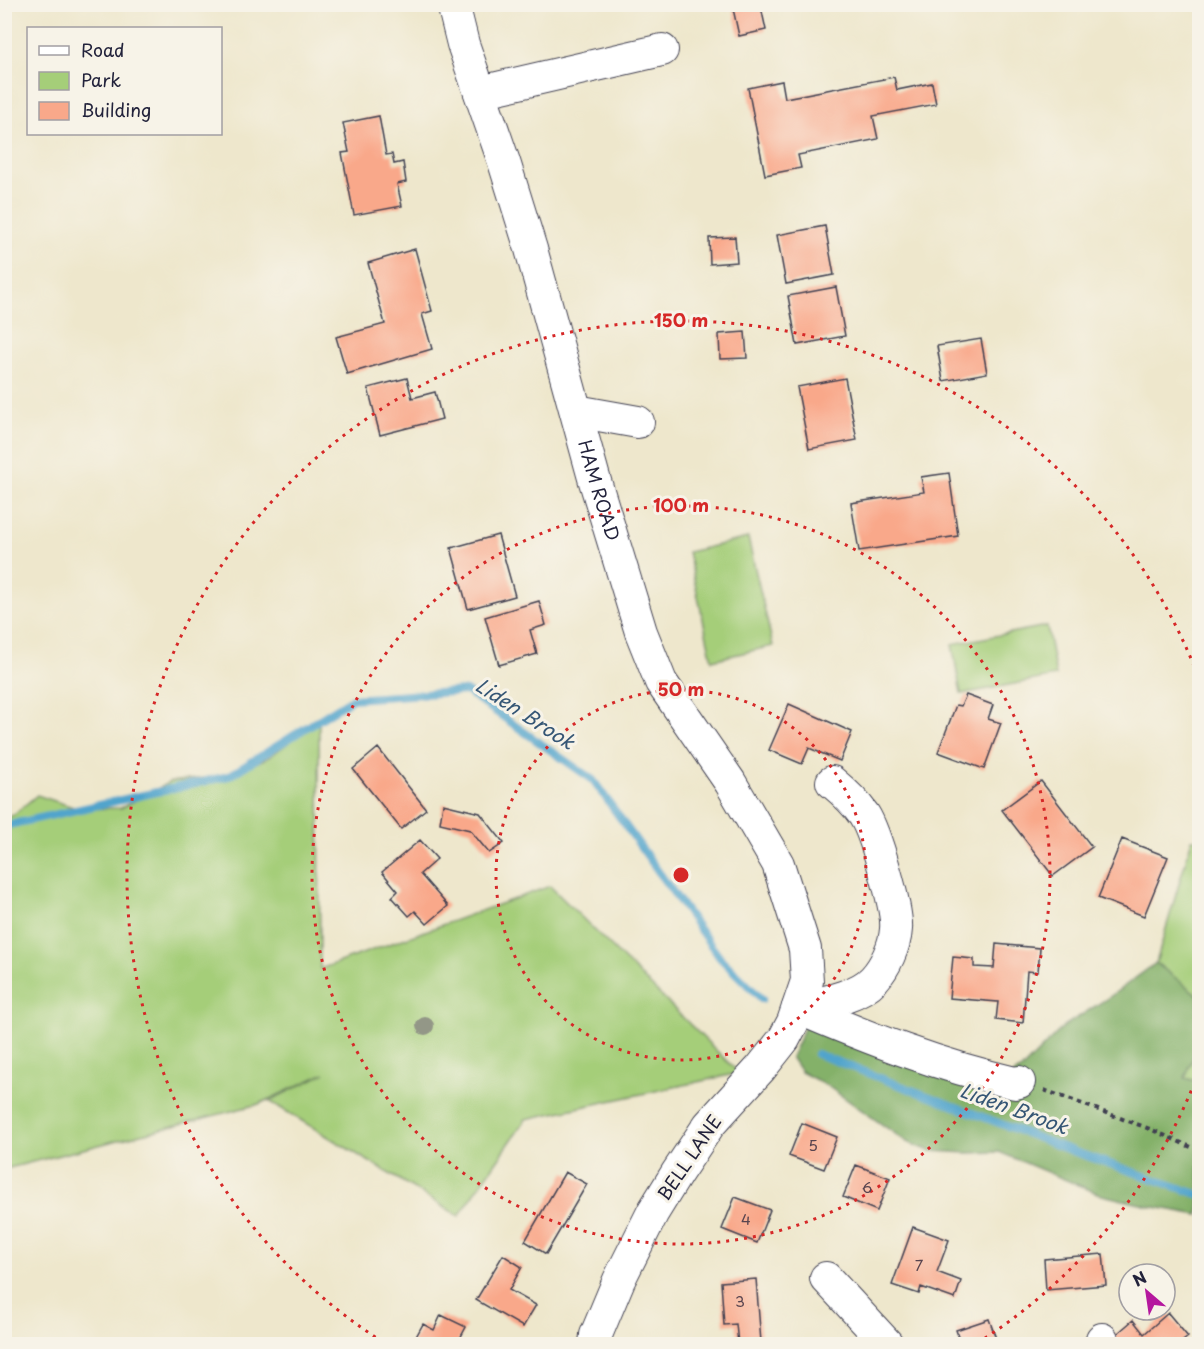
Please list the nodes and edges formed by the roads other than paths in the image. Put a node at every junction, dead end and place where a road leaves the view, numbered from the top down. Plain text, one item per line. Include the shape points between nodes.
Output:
1 (453, 4) edge
2 (662, 50) dead end
3 (480, 92) junction
4 (576, 411) junction
5 (638, 422) dead end
6 (832, 782) dead end
7 (805, 949) joint
8 (798, 1008) junction
9 (1019, 1082) road end
10 (826, 1278) dead end
11 (596, 1344) edge
12 (887, 1344) edge

1 - 3 street, HAM ROAD
2 - 3 street
3 - 4 street, HAM ROAD via 521,216
4 - 5 street
4 - 7 street, HAM ROAD via 641,632 661,682 730,782 778,864
6 - 8 street via 852,799 873,832 897,929 890,952 874,980 830,1001
7 - 8 street, BELL LANE via 807,981
8 - 9 street via 859,1034 977,1074
8 - 11 street, BELL LANE via 784,1039 709,1125 676,1173 619,1281 596,1335
10 - 12 street

